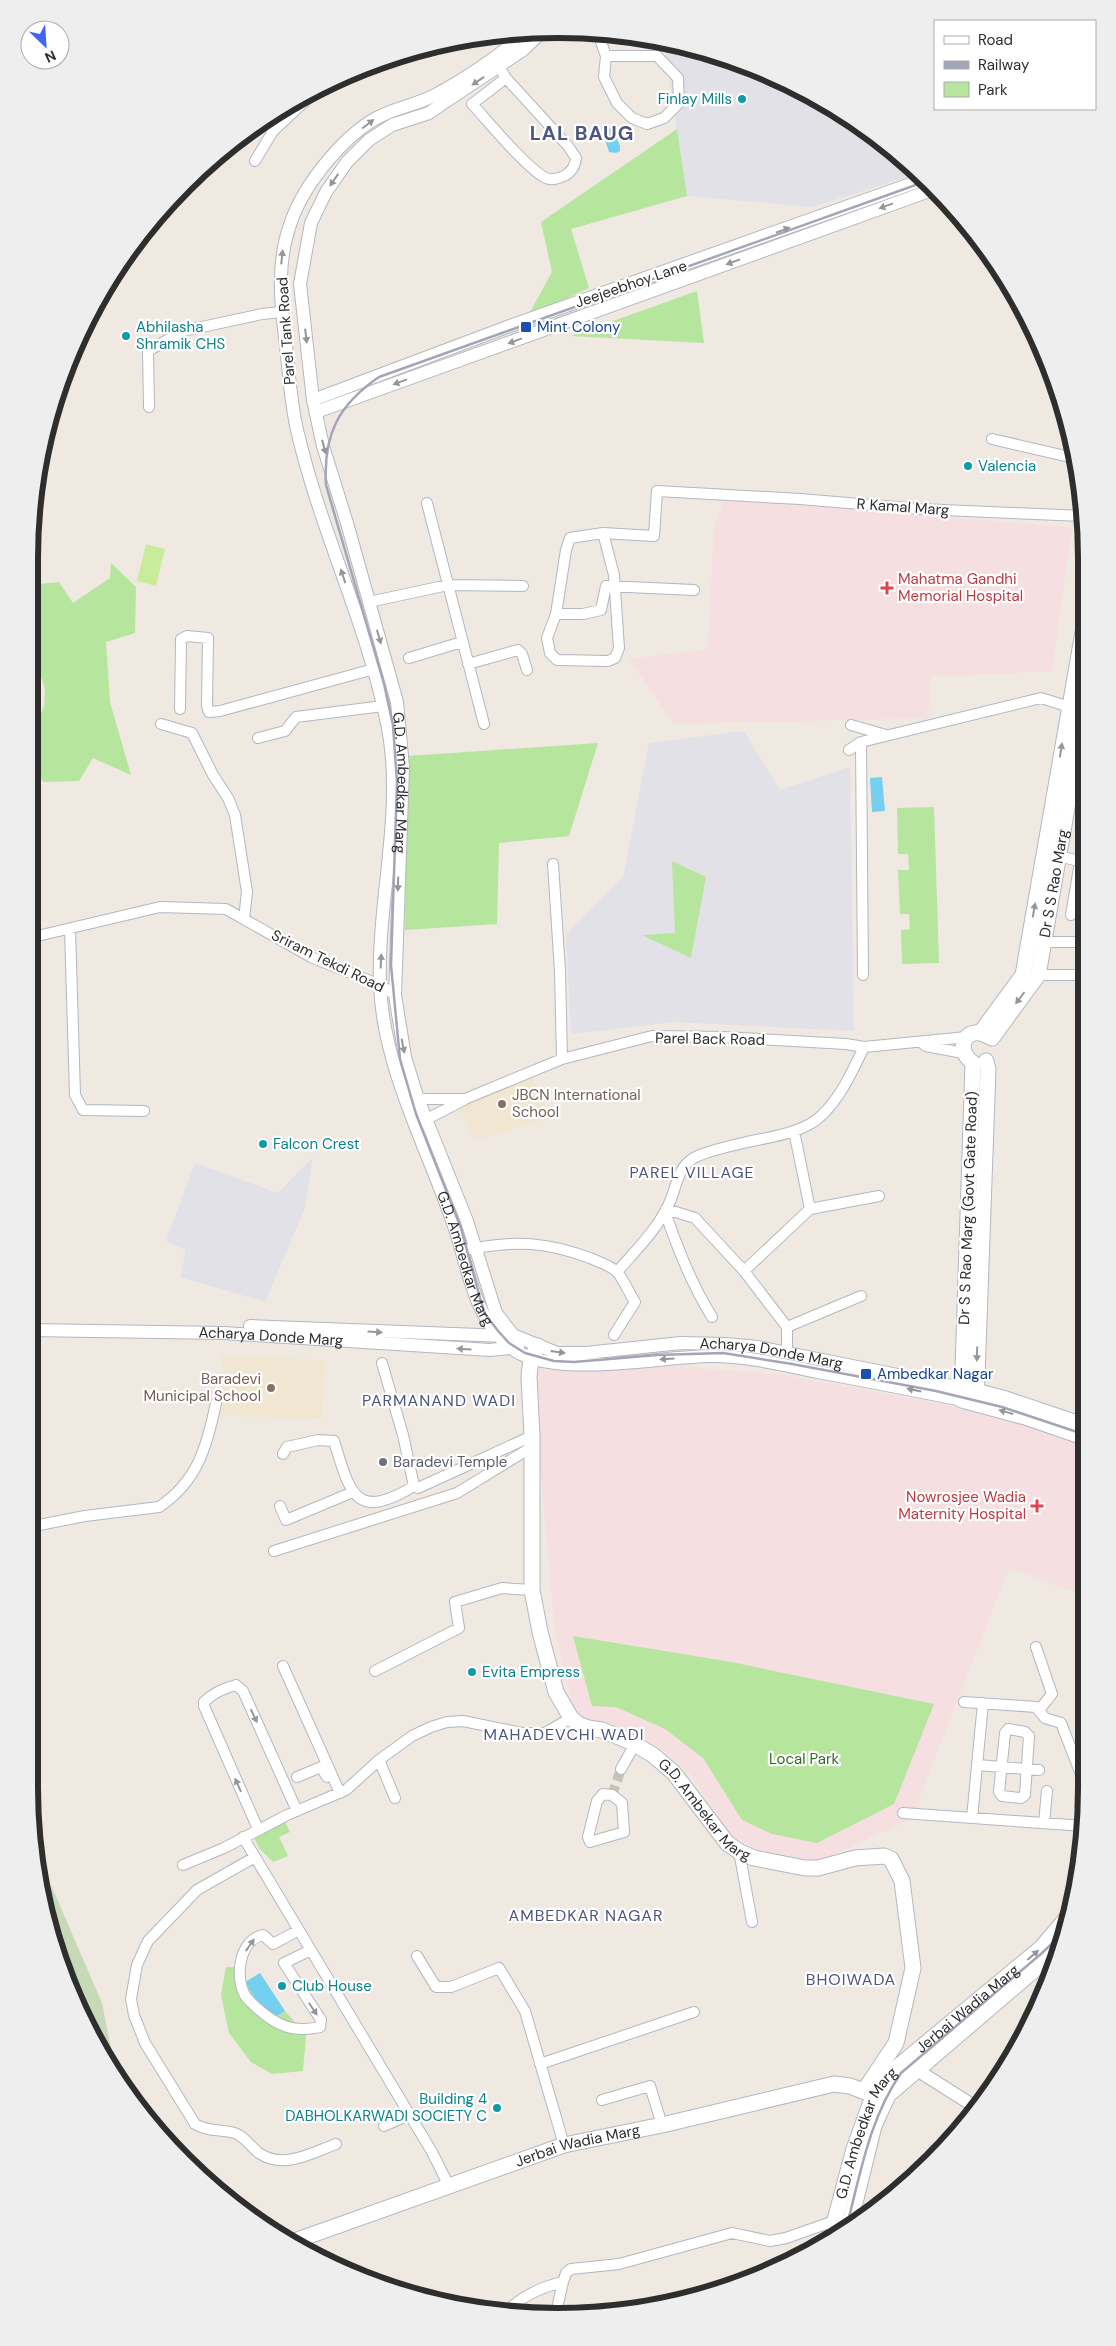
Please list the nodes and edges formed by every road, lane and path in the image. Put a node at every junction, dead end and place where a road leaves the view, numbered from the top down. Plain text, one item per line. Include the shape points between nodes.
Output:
1 (519, 39) edge
2 (535, 39) edge
3 (600, 40) edge
4 (606, 56) junction
5 (495, 62) junction
6 (506, 78) junction
7 (440, 99) junction
8 (299, 107) edge
9 (255, 161) dead end
10 (917, 182) edge
11 (927, 191) edge
12 (846, 214) junction
13 (617, 288) junction
14 (622, 302) junction
15 (281, 312) junction
16 (437, 354) junction
17 (441, 367) junction
18 (315, 406) junction
19 (149, 407) dead end
20 (992, 439) dead end
21 (1068, 457) edge
22 (427, 503) dead end
23 (1076, 516) edge
24 (603, 533) junction
25 (448, 585) junction
26 (523, 586) dead end
27 (614, 586) junction
28 (694, 590) dead end
29 (369, 602) junction
30 (556, 614) junction
31 (462, 642) junction
32 (1078, 657) edge
33 (409, 658) dead end
34 (468, 664) junction
35 (374, 669) junction
36 (528, 670) dead end
37 (383, 706) junction
38 (1068, 707) junction
39 (180, 709) dead end
40 (1078, 709) edge
41 (161, 724) dead end
42 (484, 724) dead end
43 (851, 725) dead end
44 (888, 735) junction
45 (258, 738) dead end
46 (1078, 740) edge
47 (861, 742) junction
48 (849, 750) dead end
49 (397, 776) junction
50 (1051, 855) junction
51 (1078, 861) edge
52 (552, 864) dead end
53 (1078, 881) edge
54 (1071, 915) dead end
55 (244, 919) junction
56 (70, 928) junction
57 (38, 936) edge
58 (1036, 942) junction
59 (1078, 942) edge
60 (1078, 974) edge
61 (863, 975) dead end
62 (1030, 975) junction
63 (380, 985) junction
64 (395, 995) junction
65 (980, 1036) junction
66 (922, 1043) junction
67 (864, 1047) junction
68 (562, 1059) junction
69 (974, 1059) junction
70 (418, 1099) junction
71 (465, 1099) junction
72 (144, 1111) dead end
73 (421, 1122) junction
74 (794, 1131) junction
75 (879, 1196) dead end
76 (810, 1209) junction
77 (666, 1211) junction
78 (469, 1249) junction
79 (744, 1271) junction
80 (617, 1272) junction
81 (861, 1296) dead end
82 (712, 1317) dead end
83 (38, 1323) edge
84 (787, 1327) junction
85 (38, 1330) edge
86 (614, 1335) dead end
87 (507, 1336) junction
88 (513, 1349) junction
89 (532, 1349) junction
90 (626, 1349) junction
91 (787, 1353) junction
92 (382, 1362) dead end
93 (627, 1362) junction
94 (813, 1364) junction
95 (969, 1396) junction
96 (216, 1403) dead end
97 (1078, 1423) edge
98 (1078, 1435) edge
99 (532, 1442) junction
100 (283, 1454) dead end
101 (414, 1486) junction
102 (353, 1492) junction
103 (280, 1506) dead end
104 (38, 1525) edge
105 (274, 1551) dead end
106 (532, 1590) junction
107 (1036, 1647) dead end
108 (283, 1666) dead end
109 (375, 1671) dead end
110 (964, 1702) dead end
111 (984, 1703) junction
112 (1040, 1709) junction
113 (571, 1718) junction
114 (635, 1744) junction
115 (379, 1760) junction
116 (977, 1765) junction
117 (1078, 1765) edge
118 (1001, 1767) junction
119 (326, 1769) junction
120 (621, 1769) tunnel mouth
121 (1026, 1769) junction
122 (1039, 1770) dead end
123 (297, 1777) dead end
124 (1047, 1791) dead end
125 (339, 1792) junction
126 (612, 1795) joint
127 (323, 1797) junction
128 (395, 1798) dead end
129 (311, 1801) dead end
130 (297, 1810) junction
131 (903, 1812) dead end
132 (972, 1818) junction
133 (1044, 1823) junction
134 (1077, 1825) edge
135 (258, 1829) junction
136 (243, 1837) junction
137 (738, 1851) junction
138 (255, 1857) junction
139 (183, 1865) dead end
140 (752, 1922) dead end
141 (1060, 1925) edge
142 (299, 1930) junction
143 (311, 1950) junction
144 (417, 1956) dead end
145 (1051, 1956) edge
146 (694, 2012) dead end
147 (540, 2064) junction
148 (901, 2064) junction
149 (917, 2070) junction
150 (874, 2096) junction
151 (602, 2100) dead end
152 (971, 2104) edge
153 (410, 2115) junction
154 (662, 2125) junction
155 (384, 2126) dead end
156 (336, 2144) dead end
157 (564, 2145) junction
158 (450, 2186) junction
159 (851, 2218) edge
160 (835, 2220) junction
161 (847, 2221) edge
162 (834, 2229) edge
163 (299, 2239) edge
164 (563, 2282) junction
165 (513, 2306) edge
166 (558, 2308) edge

1 - 5 street, Parel Tank Road
2 - 5 street via 523,50
3 - 4 street
4 - 4 street via 657,56 678,78 680,103 664,118 647,124 632,118 617,103 604,77
5 - 6 street
5 - 7 street, Parel Tank Road
6 - 6 street via 576,158 575,166 567,174 556,179 546,178 530,166 472,104
15 -> 7 street, Parel Tank Road via 282,253 291,220 307,189 334,154 371,121 388,112
7 -> 18 street, G.D. Ambedkar Marg via 429,112 392,125 369,140 347,162 326,192 311,223 300,284
8 - 9 street via 273,130
10 - 12 street, Jeejeebhoy Lane
11 -> 12 street
13 -> 12 street, Jeejeebhoy Lane
12 -> 14 street
13 - 14 street
13 - 16 street, Jeejeebhoy Lane
14 -> 17 street
15 - 19 street via 184,331 148,351
35 -> 15 street, Parel Tank Road via 298,434
16 - 17 street
16 - 18 street, Jeejeebhoy Lane
17 -> 18 street
18 -> 29 street, G.D. Ambedkar Marg via 323,446
20 - 21 street
22 - 25 street
23 - 24 street, R Kamal Marg via 657,491 654,536
24 - 27 street
24 - 30 street via 570,538
25 - 26 street
25 - 29 street
25 - 31 street
27 - 28 street
27 - 30 street via 606,586 601,610
27 - 30 street via 619,648 615,658 608,661 558,660 550,653 547,638
29 -> 49 street, G.D. Ambedkar Marg via 397,702 403,751
31 - 33 street
31 - 34 street
32 - 38 main road
34 - 36 street via 518,650
34 - 42 street
35 - 37 street
35 - 39 street via 209,712 208,638 187,636 181,640
37 - 45 street via 296,716 285,731
37 - 49 street
38 - 40 street
38 - 44 street via 1041,698
50 -> 38 main road
41 - 55 street via 192,732 228,798 235,815 246,892
43 - 44 street
44 - 47 street
46 - 50 main road, Dr S S Rao Marg
47 - 48 street
47 - 61 street
63 -> 49 street via 392,806
49 -> 64 street, G.D. Ambedkar Marg
50 - 51 street
50 - 58 main road
52 - 68 street via 560,971
53 - 54 street
55 - 56 street, Sriram Tekdi Road via 226,909 160,908
55 - 63 street, Sriram Tekdi Road via 311,957
56 - 57 street, Sriram Tekdi Road
56 - 72 street via 77,1101 83,1110
58 - 59 street
58 - 62 main road
60 - 62 street
62 - 65 main road
63 - 64 street, Sriram Tekdi Road
63 - 73 street via 393,1064
64 -> 70 street, G.D. Ambedkar Marg via 405,1057
65 - 66 street, Parel Back Road
65 - 69 main road via 962,1047
65 - 69 main road via 993,1047
66 - 67 street, Parel Back Road
66 - 69 street, Parel Back Road
67 - 68 street, Parel Back Road via 723,1037 652,1036
67 - 74 street via 847,1082 822,1116
68 - 71 street, Parel Back Road
69 - 95 main road via 988,1069
70 - 71 street, Parel Back Road
70 - 73 street, G.D. Ambedkar Marg
71 - 73 street
73 - 78 street, G.D. Ambedkar Marg
74 - 76 street
74 - 77 street via 736,1144 692,1159 674,1185
75 - 76 street
76 - 79 street
77 - 79 street via 695,1218
77 - 80 street
77 - 82 street via 681,1260
78 - 80 street via 511,1243 561,1248
78 - 87 street, Acharya Donde Marg
79 - 84 street
80 - 86 street via 635,1302
81 - 84 street
83 -> 87 street, Acharya Donde Marg via 218,1325
84 - 91 street
88 -> 85 street, Acharya Donde Marg via 223,1333
87 - 88 street, Acharya Donde Marg
87 - 89 street, Acharya Donde Marg
88 - 89 street, Acharya Donde Marg
89 -> 90 street, Acharya Donde Marg via 557,1353
89 - 93 street, Acharya Donde Marg via 557,1363
89 - 99 main road via 529,1399
90 - 91 street, Acharya Donde Marg via 680,1343 726,1344
90 - 93 street
91 - 94 street, Acharya Donde Marg
92 - 101 street
94 -> 93 street, Acharya Donde Marg via 718,1356
94 - 95 street, Acharya Donde Marg
95 - 97 main road, Acharya Donde Marg via 1006,1399
98 -> 95 main road, Acharya Donde Marg
96 - 104 street via 207,1445 190,1479 167,1502 153,1508
99 - 101 street via 422,1488
99 - 105 street via 457,1493
99 - 106 main road
100 - 102 street via 287,1447 318,1440 334,1441
101 - 102 street via 378,1503 360,1500
102 - 103 street via 286,1520
106 - 109 street via 502,1588 455,1602 459,1628
106 - 113 main road via 556,1692
107 - 112 street via 1052,1694
108 - 119 street
110 - 111 street
111 - 112 street
111 - 116 street
112 - 117 street via 1045,1718 1062,1723
113 - 114 main road, G.D. Ambekar Marg via 588,1728 602,1730
113 - 115 street via 546,1733 522,1733 463,1721 447,1722 412,1736
114 - 120 street
114 - 137 main road, G.D. Ambekar Marg via 674,1773 716,1829
115 - 125 street
115 - 128 street
116 - 118 street
116 - 132 street
118 - 121 street
118 - 121 street via 1000,1795 1021,1798 1025,1795
118 - 121 street via 1008,1730 1028,1733
119 - 123 street via 320,1767
119 - 125 street
121 - 122 street
124 - 133 street
125 - 127 street
126 - 126 street via 603,1794 597,1800 588,1837 590,1842 624,1832 623,1805
127 - 129 street
127 - 130 street
130 - 135 street
135 -> 130 street via 204,1706 209,1698 228,1687 236,1685 243,1692
131 - 132 street
132 - 133 street
133 - 134 street
135 - 136 street
136 - 138 street
136 - 139 street
137 - 140 street
137 - 150 main road, G.D. Ambekar Marg via 754,1858 805,1868 884,1856 891,1859 898,1870 913,1968 896,2043
138 - 142 street
138 - 156 street via 197,1890 148,1941 136,1973 131,1999 134,2015 144,2043 195,2124 204,2130 240,2135 259,2153 275,2161 296,2159
148 -> 141 main road, Jerbai Wadia Marg via 1041,1948
142 - 143 street
143 -> 142 street via 284,1963 321,2020 320,2027 303,2031 273,2022 246,1997 240,1977 240,1961 250,1941 256,1937 263,1935 273,1944
143 - 153 street
144 - 147 street via 436,1987 452,1987 499,1968 525,2011
145 - 149 main road, Jerbai Wadia Marg
146 - 147 street
147 - 157 street
148 - 149 street, Jerbai Wadia Marg
148 - 150 main road, G.D. Ambedkar Marg via 885,2079
149 - 150 main road, G.D. Ambedkar Marg via 888,2096
149 - 152 street
150 - 154 main road, Jerbai Wadia Marg via 850,2086 834,2084
150 - 159 main road, G.D. Ambedkar Marg via 874,2126
150 - 160 main road, G.D. Ambedkar Marg via 854,2149
151 - 154 street via 650,2086
153 - 155 street
153 - 158 street
154 - 157 main road, Jerbai Wadia Marg
157 - 158 main road, Jerbai Wadia Marg
158 - 163 main road, Jerbai Wadia Marg
160 - 161 street
160 - 162 main road, G.D. Ambedkar Marg
160 - 164 street via 770,2241 732,2233 619,2264 571,2269
164 - 165 street via 544,2286
164 - 166 street

